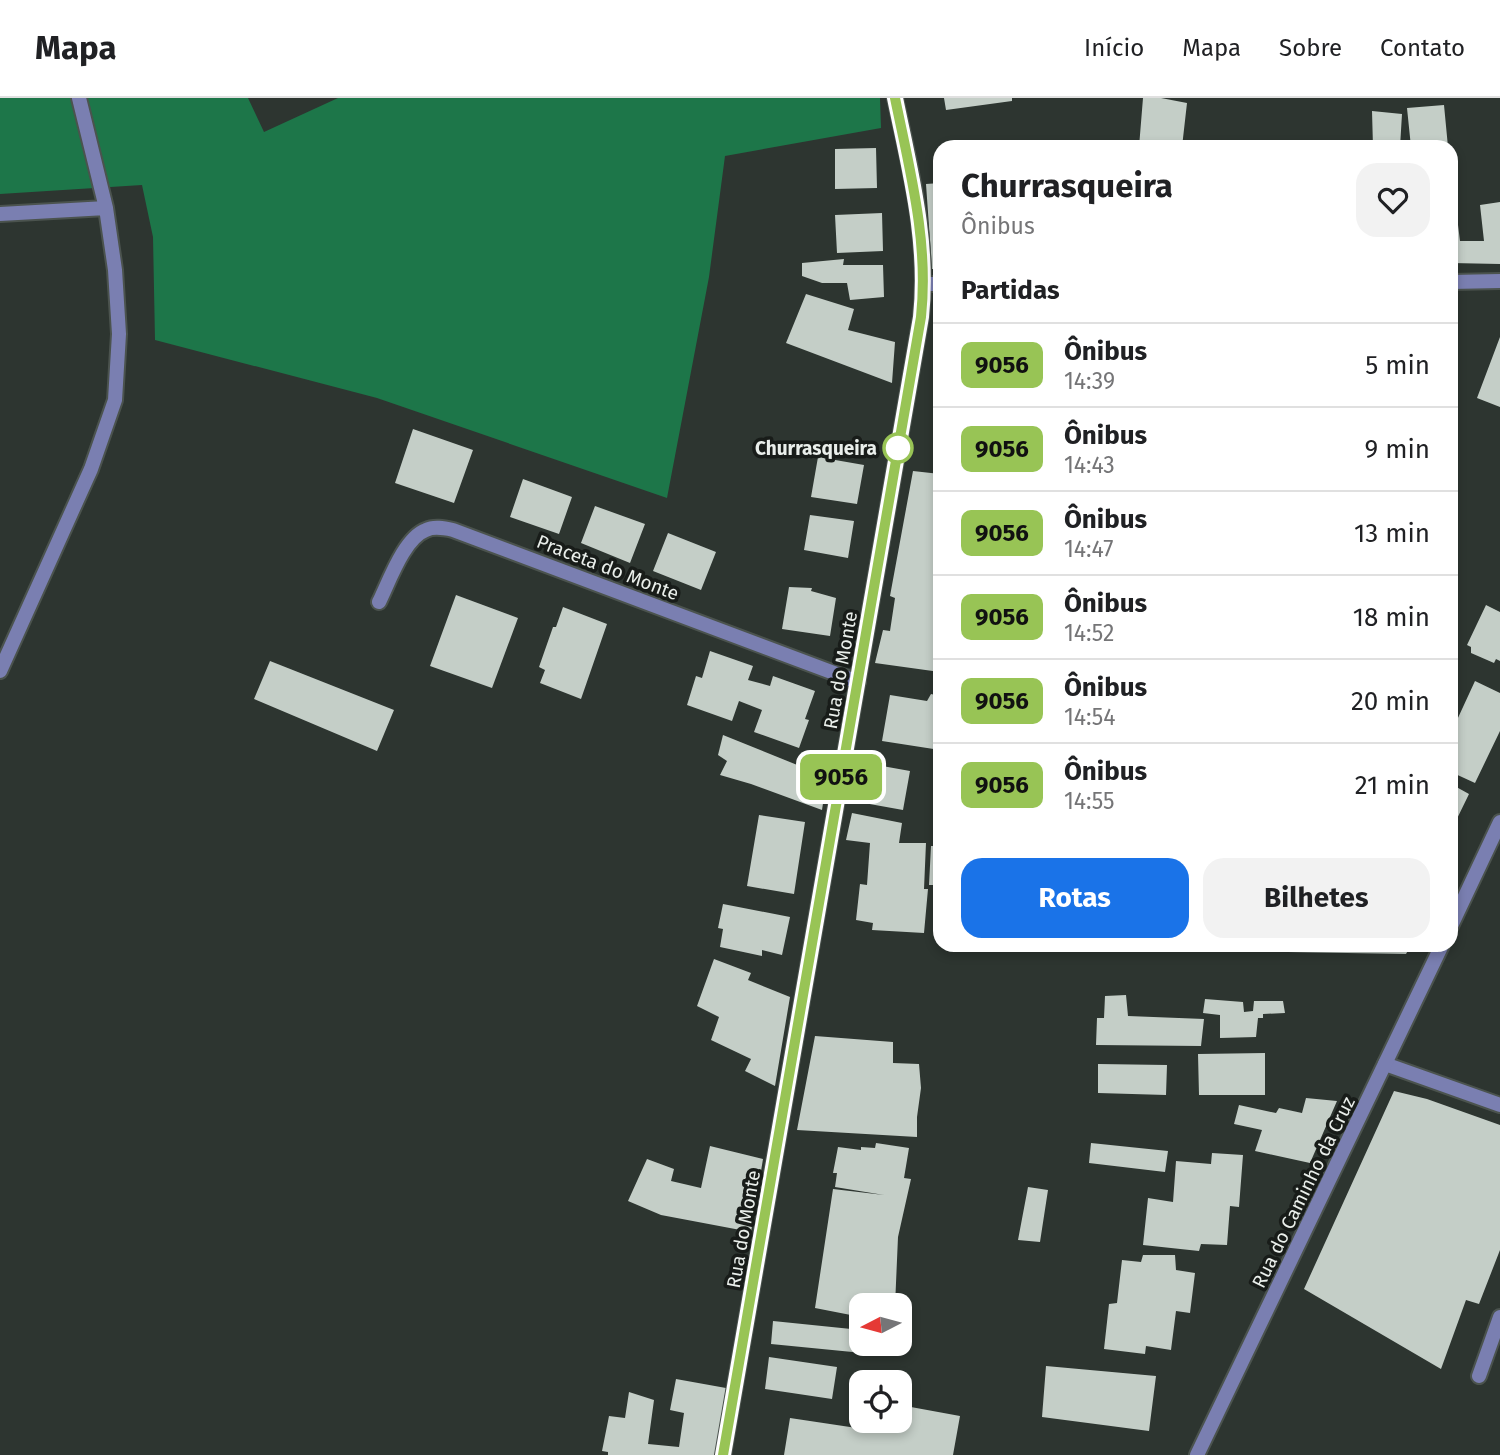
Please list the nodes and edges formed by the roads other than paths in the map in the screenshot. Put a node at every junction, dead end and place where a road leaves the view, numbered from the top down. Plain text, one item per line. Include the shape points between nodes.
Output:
1 (79, 98) edge
2 (895, 98) edge
3 (106, 208) junction
4 (0, 214) edge
5 (1500, 281) edge
6 (1458, 282) edge
7 (925, 284) junction
8 (933, 284) edge
9 (379, 602) dead end
10 (2, 663) edge
11 (858, 682) junction
12 (1500, 822) edge
13 (1458, 911) edge
14 (1439, 952) edge
15 (1385, 1064) junction
16 (1500, 1105) edge
17 (1500, 1317) edge
18 (1479, 1376) dead end
19 (723, 1455) edge
20 (1197, 1455) edge

1 - 3 street
2 - 7 street, Rua do Monte via 923,240
3 - 4 street
3 - 10 street via 116,270 119,334 115,400 91,468
5 - 6 street
7 - 8 street
7 - 11 street, Rua do Monte
9 - 11 street, Praceta do Monte via 408,543 428,528 440,527
11 - 19 street, Rua do Monte
12 - 13 street
14 - 15 street, Rua do Caminho da Cruz
15 - 16 street
15 - 20 street, Rua do Caminho da Cruz
17 - 18 street

